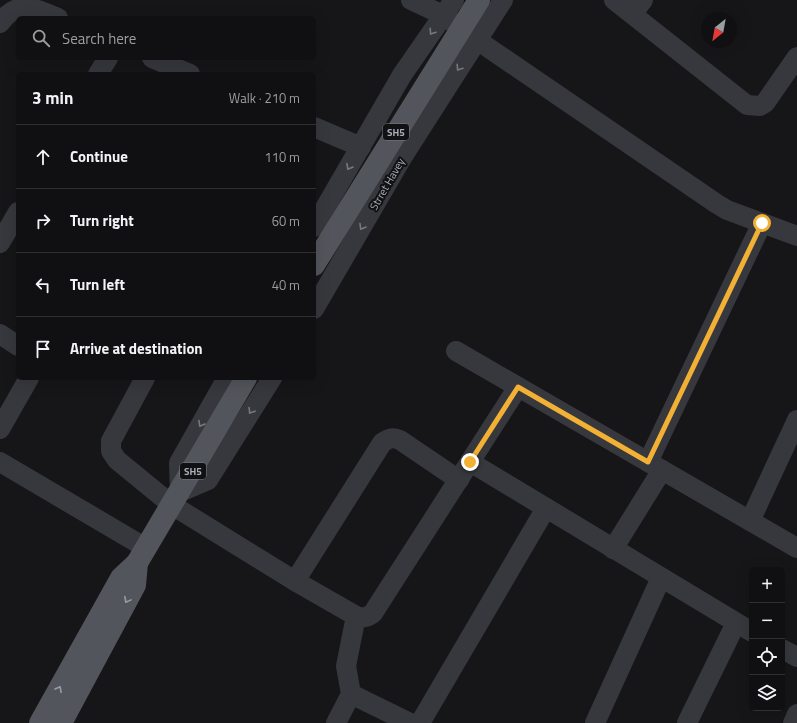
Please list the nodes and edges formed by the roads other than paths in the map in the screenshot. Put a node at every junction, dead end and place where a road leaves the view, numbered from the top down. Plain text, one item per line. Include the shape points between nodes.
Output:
1 (411, 0) edge
2 (479, 0) edge
3 (503, 0) edge
4 (614, 0) edge
5 (638, 7) edge
6 (448, 8) edge
7 (53, 16) edge
8 (0, 23) edge
9 (477, 40) junction
10 (107, 60) edge
11 (157, 60) edge
12 (794, 67) edge
13 (99, 72) edge
14 (185, 72) edge
15 (316, 128) edge
16 (361, 146) junction
17 (16, 215) edge
18 (762, 223) junction
19 (316, 224) edge
20 (2, 236) edge
21 (797, 236) edge
22 (316, 262) edge
23 (316, 306) edge
24 (0, 334) edge
25 (16, 345) edge
26 (456, 351) dead end
27 (28, 380) edge
28 (144, 380) edge
29 (226, 380) edge
30 (245, 380) edge
31 (271, 380) edge
32 (518, 387) junction
33 (797, 420) edge
34 (0, 429) edge
35 (0, 462) edge
36 (470, 462) junction
37 (655, 466) junction
38 (459, 480) junction
39 (176, 498) junction
40 (546, 508) junction
41 (750, 521) junction
42 (797, 548) edge
43 (613, 549) junction
44 (142, 555) junction
45 (661, 578) junction
46 (295, 581) junction
47 (356, 616) junction
48 (744, 628) edge
49 (785, 651) edge
50 (797, 657) edge
51 (351, 694) junction
52 (797, 714) edge
53 (40, 723) edge
54 (61, 723) edge
55 (336, 723) edge
56 (410, 723) edge
57 (420, 723) edge
58 (595, 723) edge
59 (687, 723) edge
60 (793, 723) edge

1 - 6 street
2 - 22 main road, SH5, bridge
3 - 9 street, Strret Havey
4 - 5 street
5 - 12 street via 747,105 760,106 765,103
6 - 9 street
6 -> 16 street via 402,75
7 - 8 street via 18,4 6,12
9 - 18 street via 717,204
9 -> 23 street, Strret Havey via 403,156
10 - 13 street
11 - 14 street
15 - 16 street
16 -> 19 street
17 - 20 street
18 - 21 street
18 - 37 street
24 - 25 street
26 - 32 street
27 - 34 street
28 - 39 street via 112,442 111,451 117,460
29 -> 39 street via 179,463
30 - 39 main road, SH5
31 -> 39 street via 208,480
32 - 36 street
32 - 37 street
33 - 41 street
35 - 44 street
36 - 38 street
36 - 40 street
37 - 41 street
37 - 43 street
38 - 46 street via 400,440 388,439 382,443
38 - 47 street via 373,613 369,617
39 - 44 main road, SH5
39 - 46 street
40 - 43 street
40 - 57 street
41 - 42 street
43 - 45 street
53 -> 44 main road, SH5 via 121,578
44 -> 54 main road, SH5 via 135,585
45 - 48 street
45 - 58 street
46 - 47 street
47 - 51 street via 346,666
48 - 59 street
49 - 50 street
51 - 55 street
51 - 56 street
52 - 60 street

